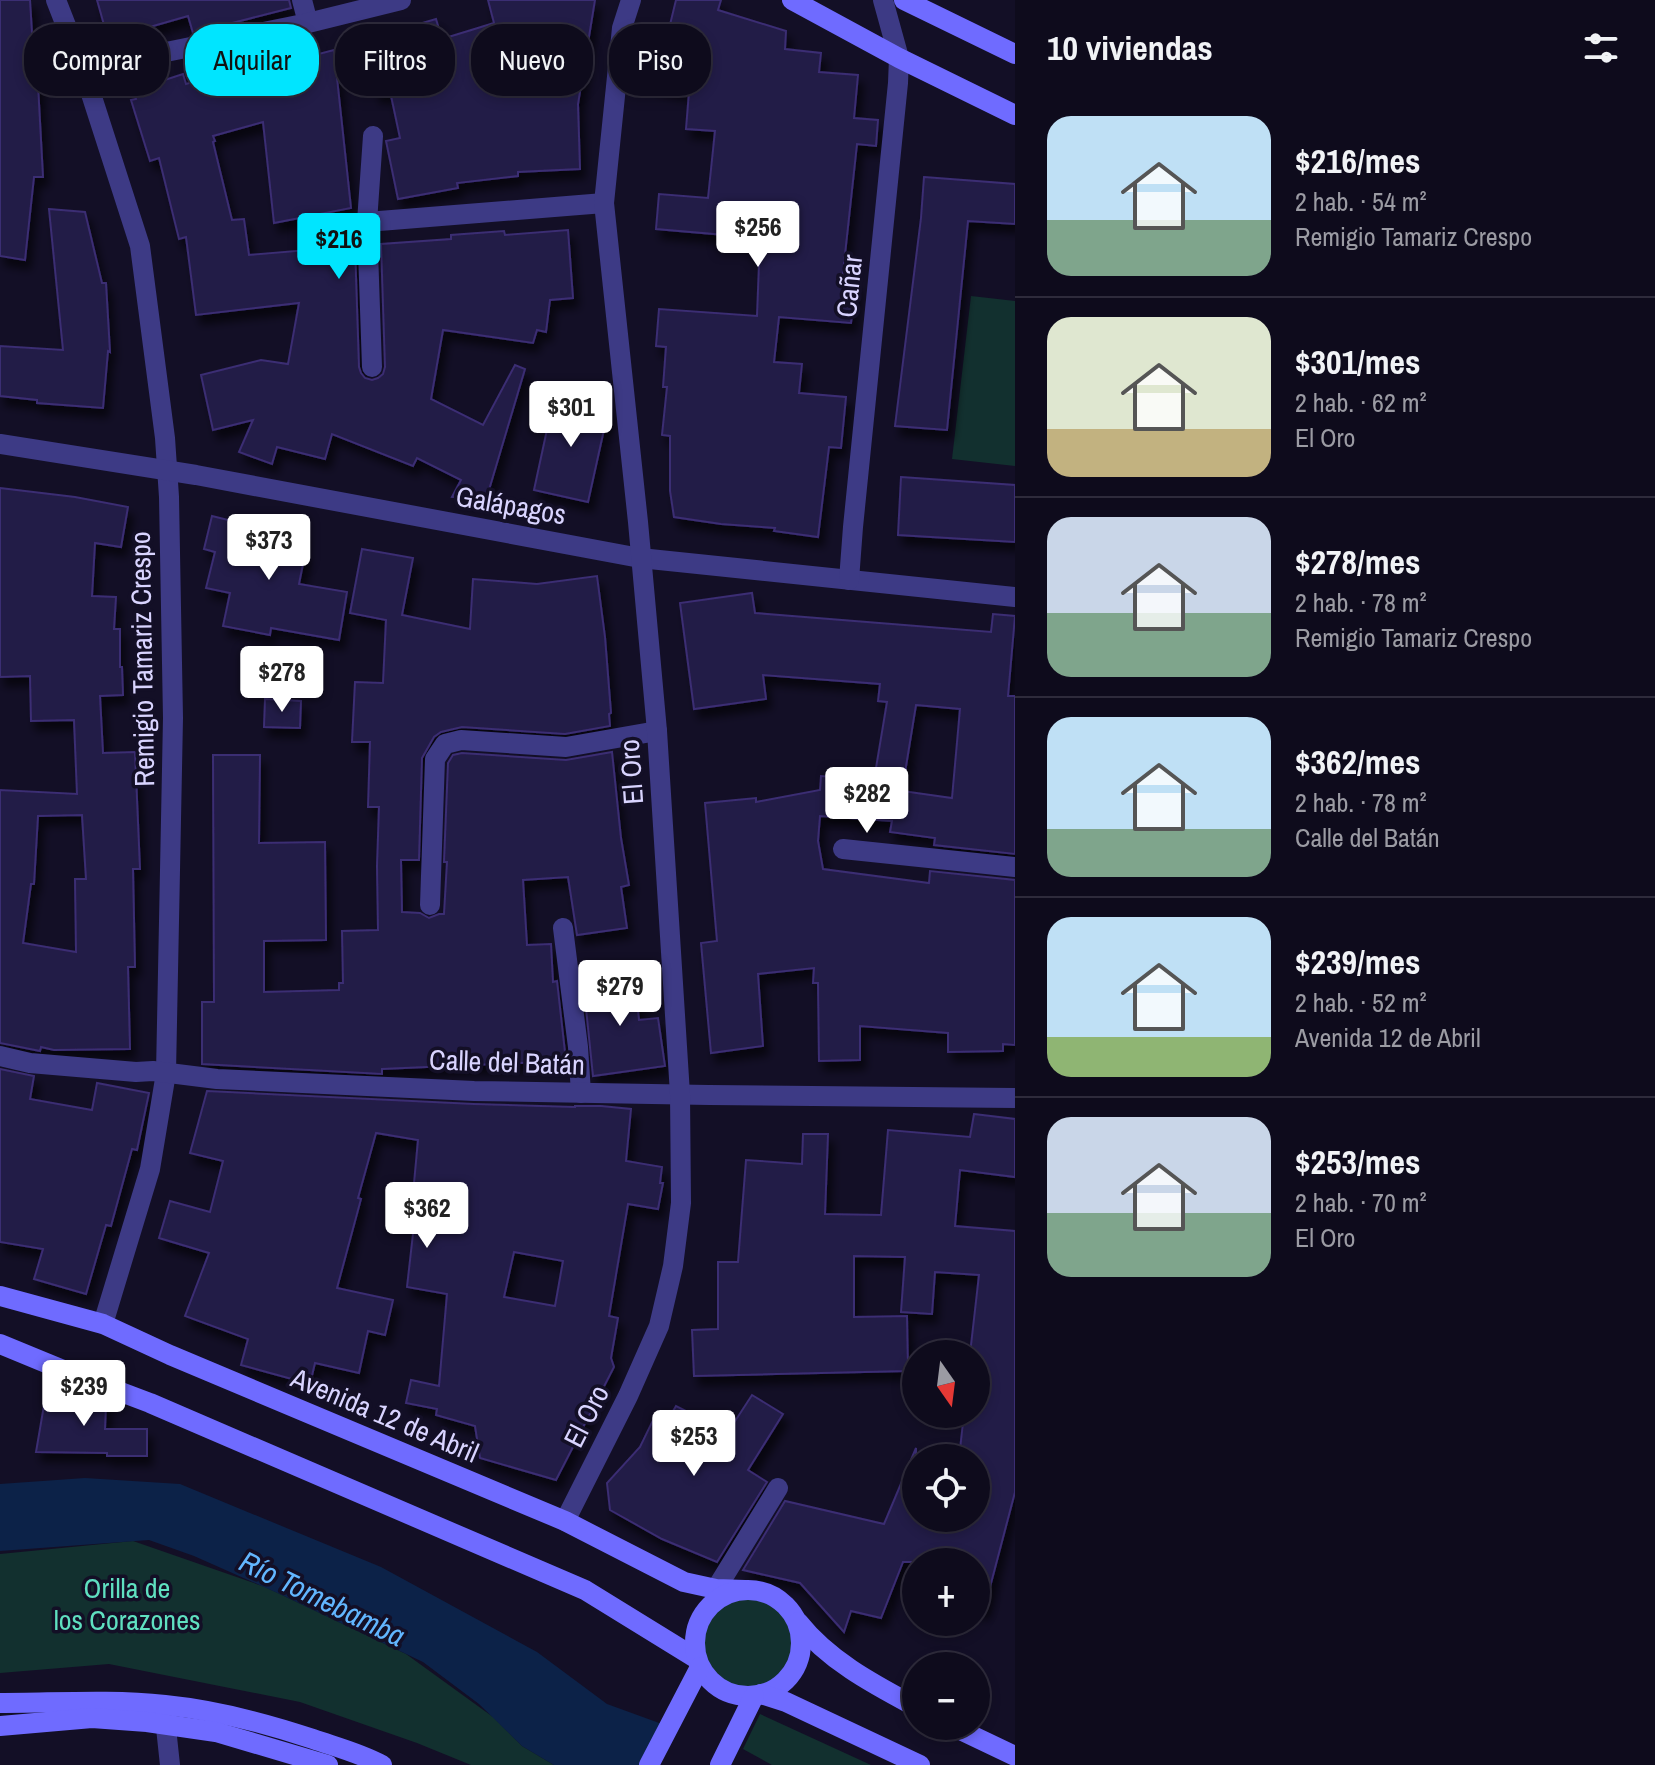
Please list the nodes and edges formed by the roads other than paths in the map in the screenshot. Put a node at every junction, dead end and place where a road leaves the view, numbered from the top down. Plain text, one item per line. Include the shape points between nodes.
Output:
1 (56, 0) edge
2 (302, 0) edge
3 (401, 0) edge
4 (631, 0) edge
5 (792, 0) edge
6 (883, 0) edge
7 (904, 0) edge
8 (308, 23) junction
9 (65, 24) edge
10 (169, 51) edge
11 (1015, 54) edge
12 (899, 58) junction
13 (92, 96) edge
14 (1015, 115) edge
15 (373, 136) dead end
16 (604, 203) junction
17 (367, 222) junction
18 (372, 367) dead end
19 (0, 444) edge
20 (167, 470) junction
21 (640, 558) junction
22 (849, 580) junction
23 (1015, 597) edge
24 (657, 731) junction
25 (843, 849) dead end
26 (1015, 867) edge
27 (430, 905) dead end
28 (563, 928) dead end
29 (0, 1056) edge
30 (166, 1073) junction
31 (581, 1093) junction
32 (680, 1094) junction
33 (1015, 1098) edge
34 (0, 1296) edge
35 (103, 1324) junction
36 (0, 1344) edge
37 (778, 1488) dead end
38 (565, 1521) junction
39 (716, 1589) junction
40 (745, 1590) junction
41 (798, 1622) junction
42 (697, 1668) junction
43 (755, 1699) junction
44 (902, 1699) edge
45 (0, 1703) edge
46 (165, 1715) junction
47 (0, 1726) edge
48 (981, 1740) edge
49 (1015, 1756) edge
50 (170, 1765) edge
51 (328, 1765) edge
52 (382, 1765) edge
53 (649, 1765) edge
54 (720, 1765) edge
55 (920, 1765) edge

1 - 9 street, Remigio Tamariz Crespo
2 - 8 street
3 - 8 street
4 - 16 street, El Oro via 622,28
5 - 12 main road
6 - 12 street, Cañar
7 - 11 main road
8 - 10 street
12 - 14 main road
12 - 22 street, Cañar
13 - 20 street, Remigio Tamariz Crespo via 140,246
15 - 17 street
16 - 17 street
16 - 21 street, El Oro
17 - 18 street
19 - 20 street, Galápagos
20 - 21 street, Galápagos
20 - 30 street, Remigio Tamariz Crespo via 173,718
21 - 22 street, Galápagos
21 - 24 street, El Oro
22 - 23 street, Galápagos
24 - 27 street via 566,747 461,740 445,744 435,759
24 - 32 street, El Oro
25 - 26 street
28 - 31 street
29 - 30 street, Calle del Batán
30 - 31 street, Calle del Batán
30 - 35 street, Remigio Tamariz Crespo via 150,1169
31 - 32 street, Calle del Batán
32 - 33 street, Calle del Batán
32 - 38 street, El Oro via 681,1203 659,1326
34 - 35 main road, Avenida 12 de Abril
35 - 38 main road, Avenida 12 de Abril
36 - 42 main road via 585,1590
37 - 39 street
38 - 39 main road, Avenida 12 de Abril via 684,1582
39 - 40 main road, Avenida 12 de Abril
40 - 41 main road, Avenida 12 de Abril via 776,1597
40 - 42 main road via 719,1598 701,1619
41 - 43 main road via 802,1637 796,1666 788,1679
41 - 44 main road, Avenida 12 de Abril via 821,1649
42 - 43 main road via 723,1690
42 - 53 main road
43 - 54 main road
43 - 55 main road via 786,1702
45 - 46 main road via 90,1701
46 - 47 main road
46 - 50 street
46 - 51 main road
46 - 52 main road via 220,1713
48 - 49 main road

